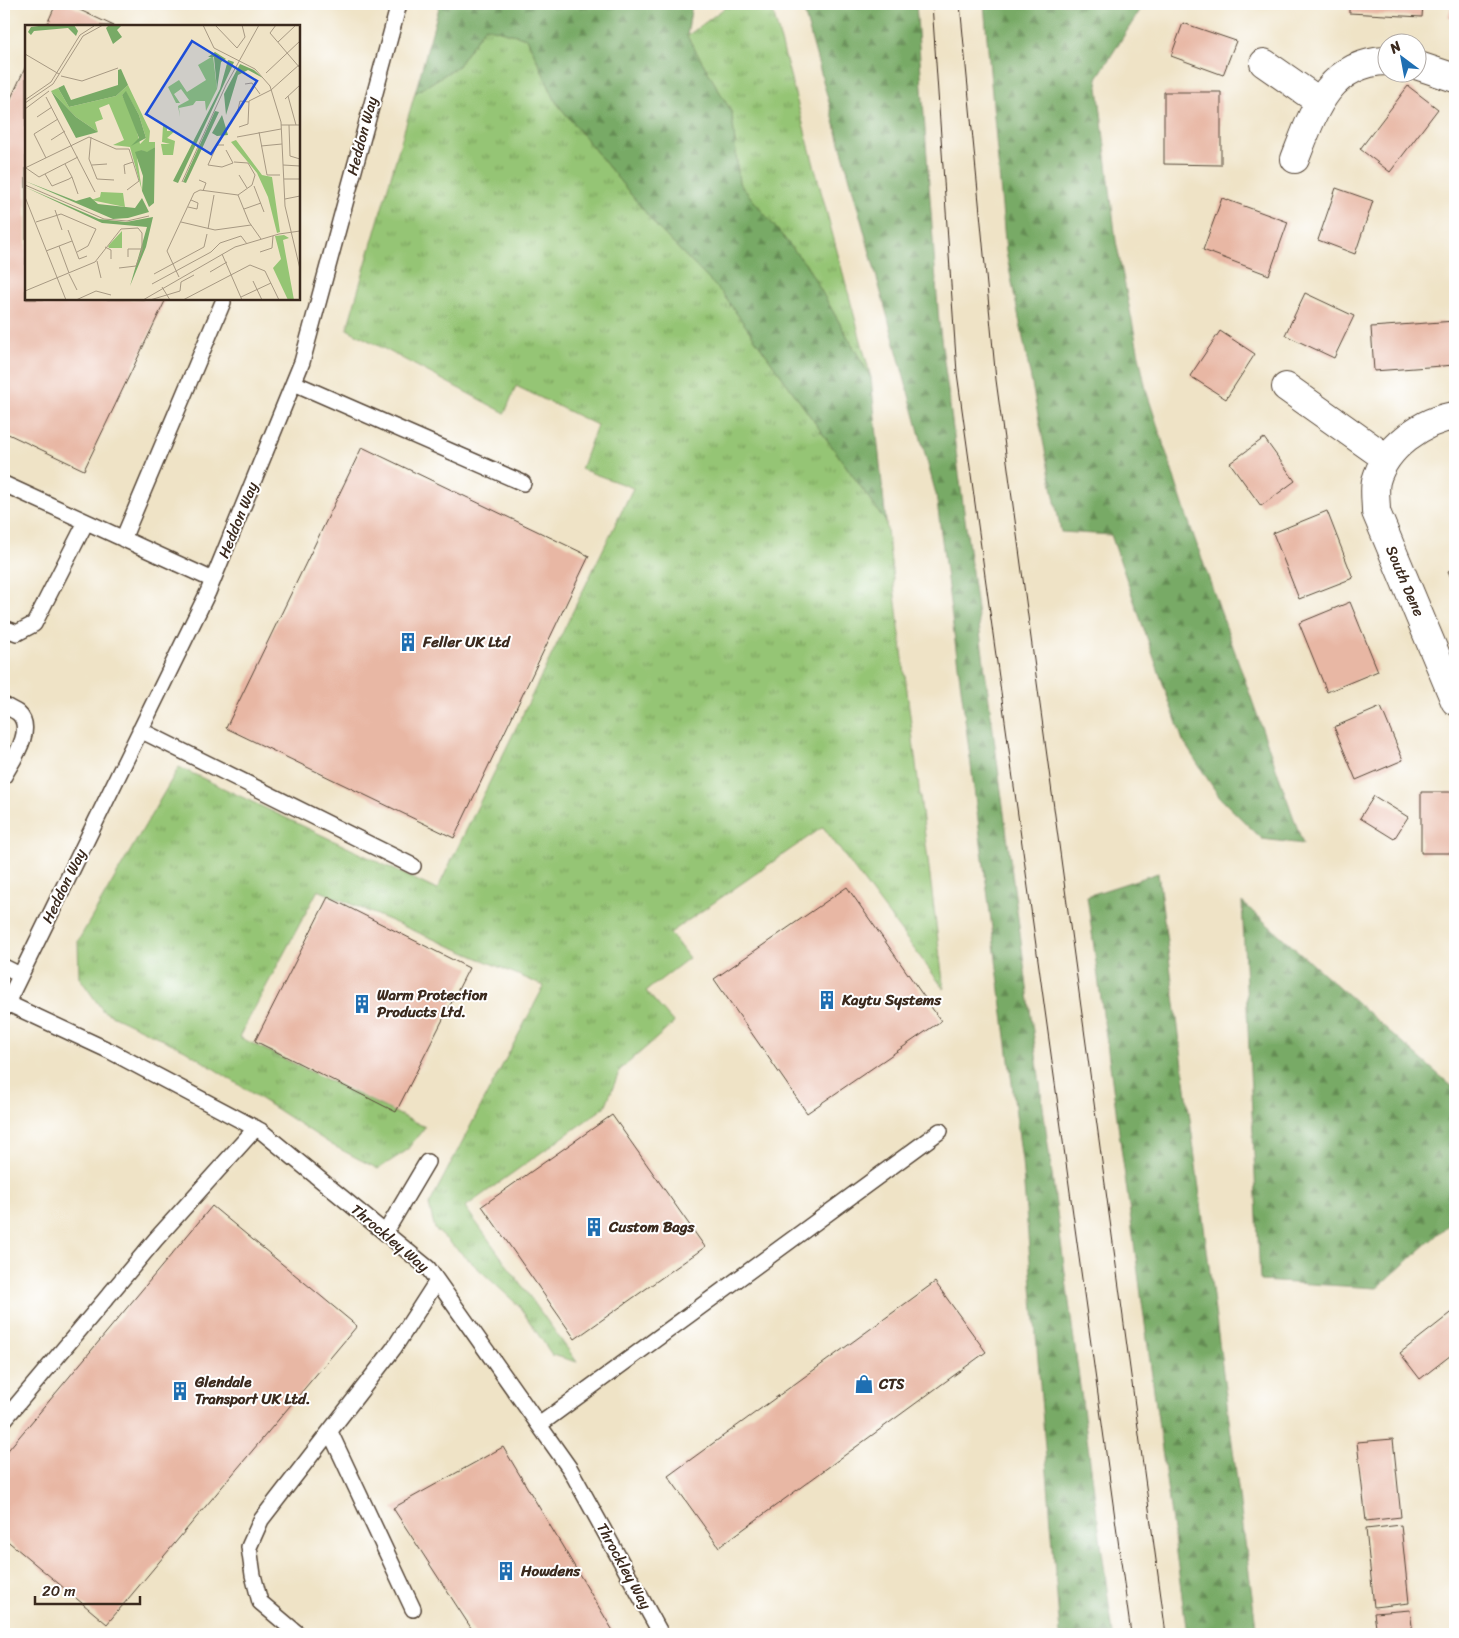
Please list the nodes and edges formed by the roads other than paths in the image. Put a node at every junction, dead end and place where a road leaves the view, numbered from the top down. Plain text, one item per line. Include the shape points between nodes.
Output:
1 (398, 4) edge
2 (1376, 62) edge
3 (1264, 63) dead end
4 (1426, 68) edge
5 (1455, 78) edge
6 (1320, 102) junction
7 (1295, 159) dead end
8 (223, 302) dead end
9 (294, 383) junction
10 (1286, 387) dead end
11 (1455, 416) edge
12 (1386, 458) junction
13 (523, 483) dead end
14 (4, 484) edge
15 (86, 522) junction
16 (123, 539) junction
17 (213, 580) junction
18 (4, 628) edge
19 (1455, 701) edge
20 (4, 705) edge
21 (140, 730) junction
22 (4, 776) edge
23 (413, 866) dead end
24 (4, 967) edge
25 (20, 975) junction
26 (5, 1006) edge
27 (256, 1128) junction
28 (940, 1131) dead end
29 (426, 1162) dead end
30 (385, 1233) junction
31 (437, 1281) junction
32 (4, 1420) edge
33 (539, 1425) junction
34 (330, 1432) junction
35 (413, 1609) dead end
36 (298, 1634) edge
37 (661, 1634) edge

1 - 9 lane, Heddon Way
2 - 6 street via 1369,62 1336,80
3 - 6 street
4 - 5 street
6 - 7 street
8 - 16 lane
9 - 13 lane
9 - 17 lane, Heddon Way
10 - 12 street
11 - 12 street, South Dene via 1439,418 1413,434
12 - 19 street, South Dene via 1376,482 1376,512
14 - 15 lane
15 - 16 lane
15 - 18 lane via 34,624 17,633
16 - 17 lane
17 - 21 lane, Heddon Way
20 - 22 lane via 19,714 24,723 24,736
21 - 23 lane
21 - 25 lane, Heddon Way
24 - 25 lane
25 - 26 lane, Heddon Way
26 - 27 lane, Throckley Way via 110,1051
27 - 30 lane, Throckley Way
27 - 32 lane via 156,1239
28 - 33 lane
29 - 30 lane
30 - 31 lane, Throckley Way via 428,1268
31 - 33 lane, Throckley Way
31 - 34 lane via 394,1348
33 - 37 lane, Throckley Way via 570,1468
34 - 35 lane
34 - 36 lane via 261,1520 249,1547 260,1602

